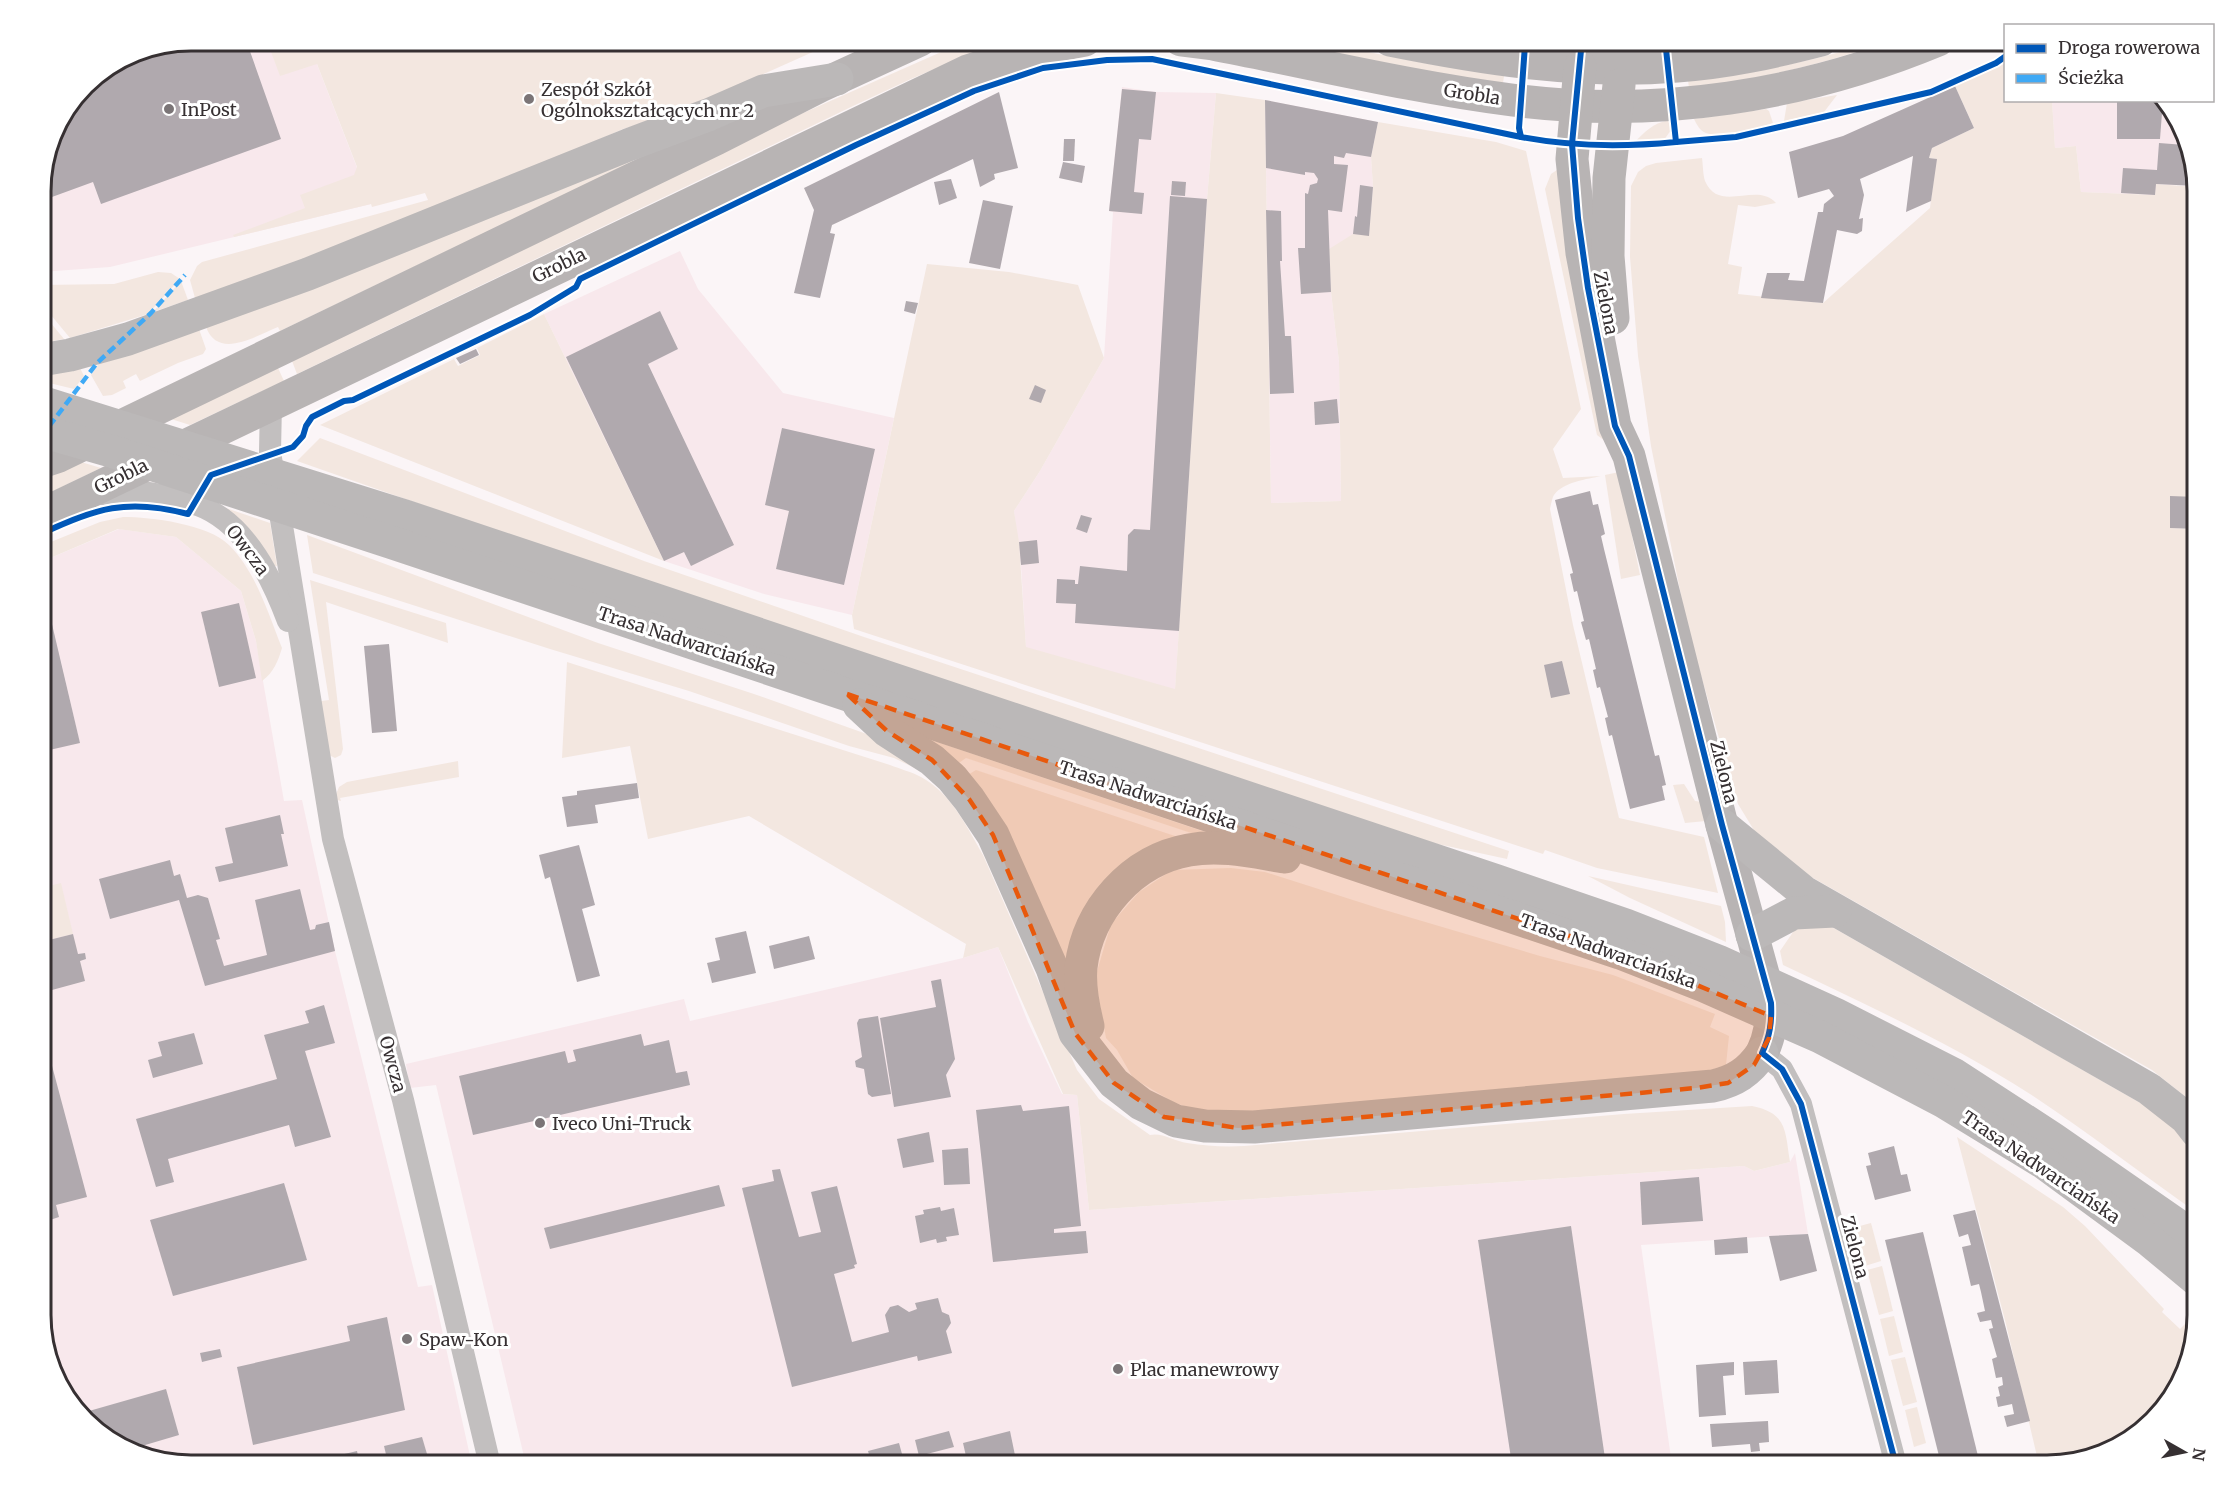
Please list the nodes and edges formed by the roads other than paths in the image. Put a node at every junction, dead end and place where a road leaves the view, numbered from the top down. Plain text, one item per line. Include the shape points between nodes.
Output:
1 (897, 51) edge
2 (1029, 51) edge
3 (1248, 51) edge
4 (1446, 51) edge
5 (1778, 51) edge
6 (1908, 51) edge
7 (1581, 54) edge
8 (1621, 54) edge
9 (837, 79) junction
10 (1576, 106) junction
11 (1617, 107) junction
12 (51, 359) edge
13 (271, 403) junction
14 (51, 406) edge
15 (51, 434) edge
16 (1629, 456) junction
17 (51, 459) edge
18 (73, 500) junction
19 (51, 510) edge
20 (399, 530) junction
21 (304, 661) junction
22 (846, 694) junction
23 (1722, 825) junction
24 (1394, 877) junction
25 (1835, 911) junction
26 (1752, 935) junction
27 (1623, 939) junction
28 (1092, 1051) junction
29 (1762, 1053) junction
30 (1949, 1089) junction
31 (2187, 1119) edge
32 (2187, 1234) edge
33 (2187, 1271) edge
34 (487, 1455) edge
35 (1893, 1455) edge

1 - 9 main road
2 - 13 main road, Grobla via 968,71
3 - 10 main road, Grobla via 1444,90
4 - 7 main road, Grobla via 1476,57
5 - 8 main road, Grobla via 1667,67
6 - 11 main road, Grobla via 1774,91 1718,100
7 - 8 main road, Grobla
7 - 10 main road, Zielona
8 - 11 main road
9 - 12 main road via 763,91 308,274 128,339
9 - 17 main road
10 - 11 main road, Grobla
10 - 16 main road, Zielona via 1572,159 1582,253 1615,426
11 - 16 main road via 1610,159 1608,256 1615,334 1630,417
13 - 18 main road, Grobla
13 - 21 street, Owcza via 270,452
14 - 20 main road, Trasa Nadwarciańska
15 - 20 main road, Trasa Nadwarciańska
16 - 23 main road, Zielona
18 - 19 main road, Grobla
18 - 21 street, Owcza via 125,490 158,494 194,503 226,521 254,552 277,592
20 - 22 main road, Trasa Nadwarciańska
20 - 27 main road, Trasa Nadwarciańska
21 - 34 street, Owcza via 333,839 403,1100
22 - 24 main road, Trasa Nadwarciańska
22 - 28 main road via 887,730 933,760 969,799 993,835 1052,968 1075,1033
23 - 25 main road via 1789,881
23 - 26 main road, Zielona
24 - 27 main road, Trasa Nadwarciańska
24 - 28 main road via 1228,848 1191,849 1163,857 1131,877 1109,900 1090,932 1081,968 1081,993
25 - 26 main road via 1794,913
25 - 31 main road via 2149,1089
26 - 29 main road, Zielona via 1771,1003 1769,1038
27 - 30 main road, Trasa Nadwarciańska via 1704,986
28 - 29 main road via 1114,1083 1152,1111 1189,1124 1238,1128 1713,1086 1745,1073
29 - 35 street, Zielona via 1782,1069 1801,1104
30 - 32 main road, Trasa Nadwarciańska via 2052,1138
30 - 33 main road, Trasa Nadwarciańska

